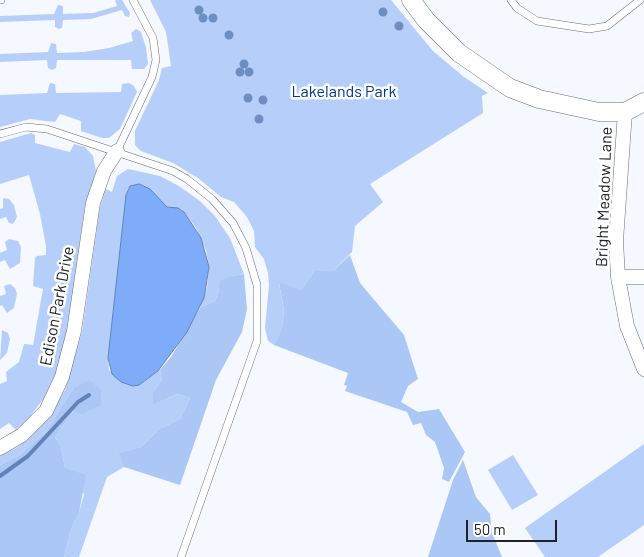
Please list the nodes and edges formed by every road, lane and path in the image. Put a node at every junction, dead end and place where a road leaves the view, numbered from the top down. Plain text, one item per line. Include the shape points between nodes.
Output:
1 (133, 0) edge
2 (411, 0) edge
3 (511, 0) edge
4 (640, 0) edge
5 (644, 102) edge
6 (625, 112) junction
7 (0, 134) edge
8 (117, 151) junction
9 (618, 277) junction
10 (644, 277) edge
11 (644, 369) edge
12 (0, 448) edge
13 (181, 557) edge

1 - 8 lane via 150,29 156,60 150,82
2 - 6 street via 459,53 510,88 573,108
3 - 4 lane via 537,21 588,29 607,26
5 - 6 street
6 - 9 street, Bright Meadow Lane via 616,241
7 - 8 lane via 19,128 40,128
8 - 12 street, Edison Park Drive via 100,181 93,203 74,331 62,377 41,416 22,435
8 - 13 lane via 173,171 212,199 240,235 252,260 257,286 257,341
9 - 10 street
9 - 11 street, Bright Meadow Lane via 626,326

